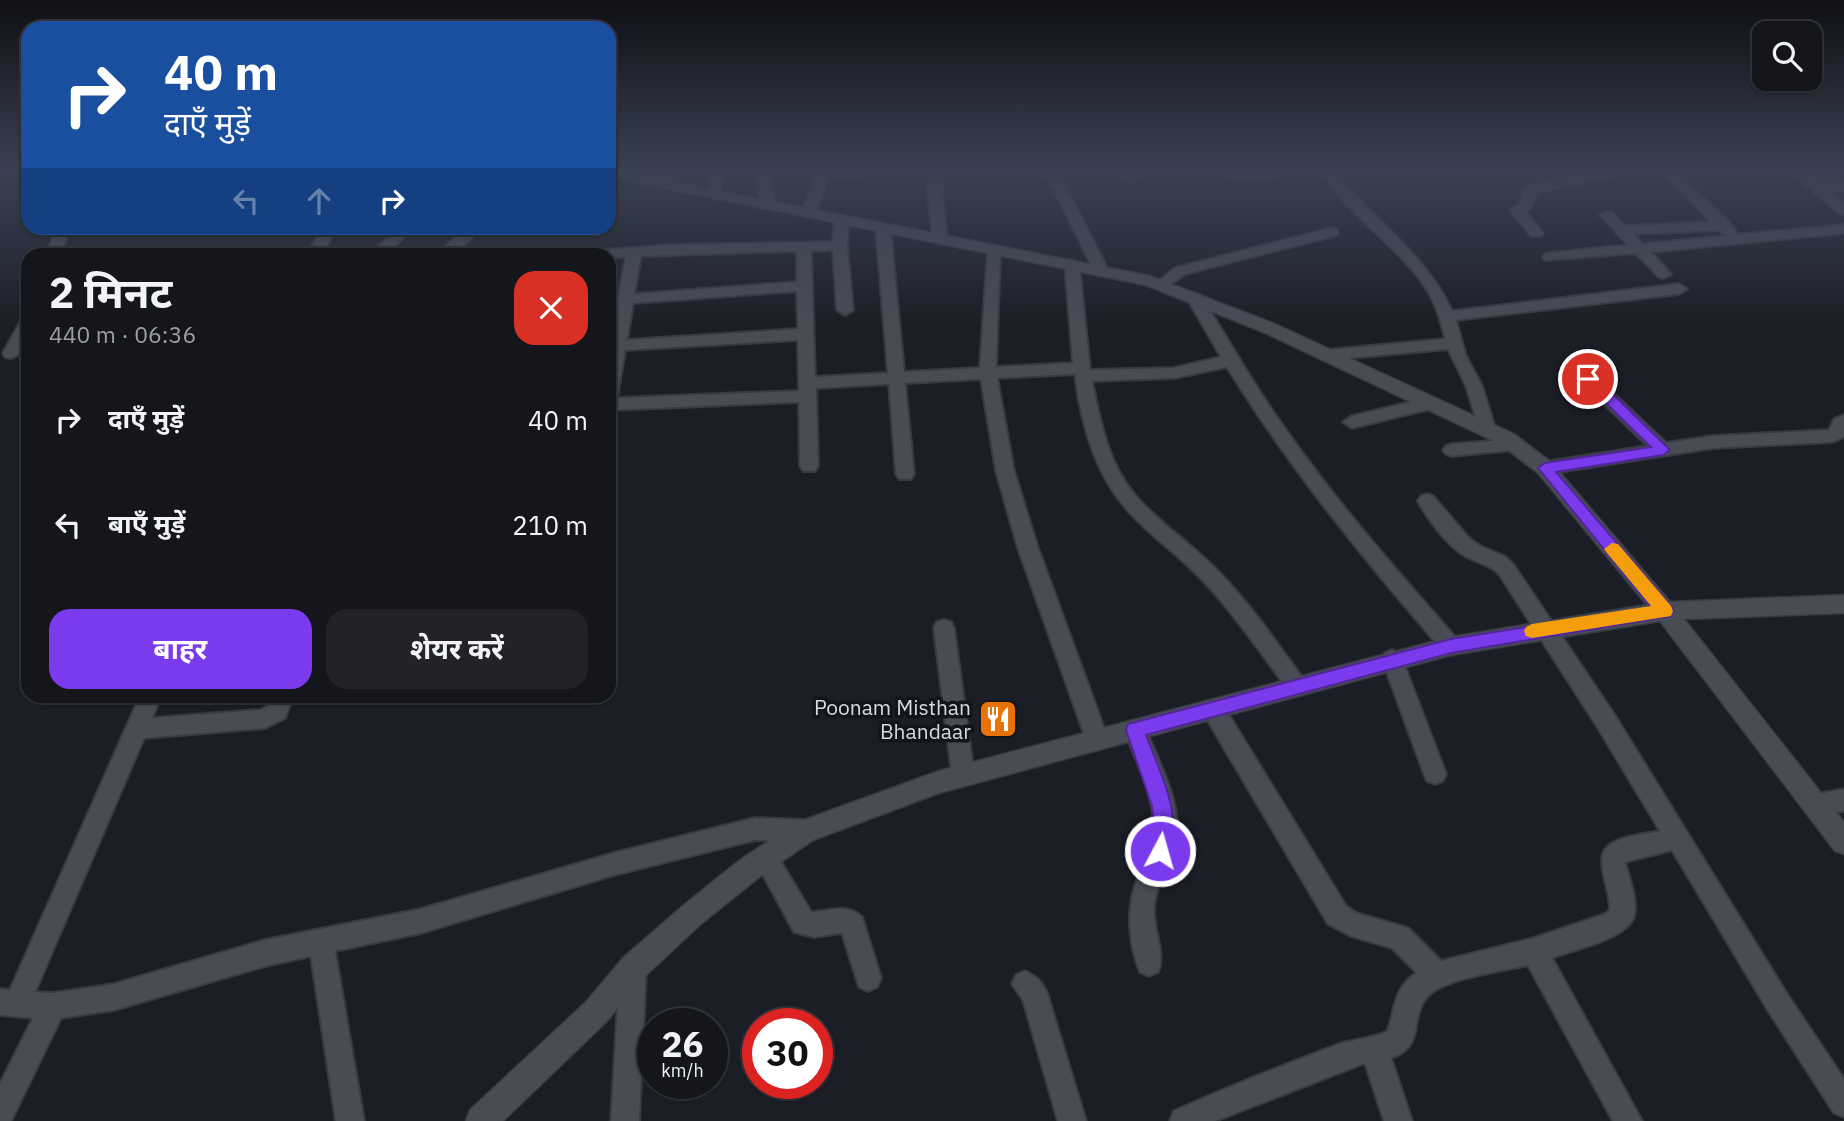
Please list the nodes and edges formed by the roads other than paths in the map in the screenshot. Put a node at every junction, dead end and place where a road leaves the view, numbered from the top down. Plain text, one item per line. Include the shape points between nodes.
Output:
1 (842, 224) edge
2 (864, 224) edge
3 (938, 224) edge
4 (1078, 224) edge
5 (1375, 224) edge
6 (1529, 224) edge
7 (1615, 224) edge
8 (1721, 224) edge
9 (883, 228) junction
10 (1844, 229) edge
11 (1620, 230) junction
12 (1729, 232) junction
13 (1332, 233) dead end
14 (1536, 233) dead end
15 (399, 235) edge
16 (469, 235) edge
17 (940, 240) junction
18 (840, 246) junction
19 (804, 247) junction
20 (384, 248) edge
21 (456, 248) edge
22 (1638, 248) junction
23 (634, 251) junction
24 (993, 251) junction
25 (616, 252) edge
26 (1550, 257) dead end
27 (1072, 264) junction
28 (1101, 270) junction
29 (1664, 274) dead end
30 (1162, 285) junction
31 (805, 286) junction
32 (1679, 289) dead end
33 (616, 296) edge
34 (626, 297) junction
35 (1195, 298) junction
36 (845, 310) dead end
37 (1447, 316) junction
38 (806, 334) junction
39 (21, 335) edge
40 (616, 335) edge
41 (1456, 343) junction
42 (616, 346) edge
43 (11, 353) dead end
44 (1327, 355) junction
45 (1229, 361) junction
46 (1082, 372) junction
47 (988, 374) junction
48 (897, 379) junction
49 (1588, 379) dead end
50 (807, 390) junction
51 (1432, 403) junction
52 (616, 404) edge
53 (1352, 422) dead end
54 (1486, 428) junction
55 (1842, 429) edge
56 (1517, 445) junction
57 (1452, 450) dead end
58 (1663, 450) junction
59 (809, 466) dead end
60 (1545, 468) junction
61 (905, 474) dead end
62 (1427, 501) dead end
63 (1844, 604) edge
64 (1665, 611) junction
65 (944, 628) dead end
66 (1545, 629) junction
67 (1451, 646) junction
68 (1392, 659) junction
69 (1297, 686) junction
70 (148, 703) edge
71 (281, 703) edge
72 (1213, 709) junction
73 (136, 729) junction
74 (1135, 730) junction
75 (1097, 740) junction
76 (1435, 774) dead end
77 (963, 775) junction
78 (1844, 800) edge
79 (1816, 804) junction
80 (805, 831) junction
81 (1677, 838) junction
82 (1844, 842) edge
83 (765, 858) junction
84 (321, 942) junction
85 (1534, 951) junction
86 (1149, 963) dead end
87 (633, 968) junction
88 (1437, 976) junction
89 (869, 978) dead end
90 (1025, 985) dead end
91 (8, 1003) edge
92 (52, 1006) junction
93 (1374, 1048) junction
94 (1844, 1103) edge
95 (0, 1113) edge
96 (350, 1121) edge
97 (481, 1121) edge
98 (625, 1121) edge
99 (1072, 1121) edge
100 (1184, 1121) edge
101 (1398, 1121) edge
102 (1628, 1121) edge

1 - 18 street
2 - 9 street
3 - 17 street
4 - 28 street
5 - 37 street via 1424,273
6 - 14 street
7 - 11 street
8 - 12 street
9 - 17 street
9 - 48 street
10 - 12 street
11 - 12 street
11 - 22 street
12 - 22 street
13 - 30 street via 1180,271
15 - 20 street
16 - 21 street
17 - 24 street
18 - 19 street
18 - 36 street
19 - 23 street
19 - 31 street
22 - 26 street
22 - 29 street
23 - 25 street
23 - 34 street
24 - 27 street
24 - 47 street
27 - 28 street
27 - 46 street
28 - 30 street
30 - 35 street
31 - 34 street
31 - 38 street
32 - 37 street
33 - 34 street
34 - 40 street
35 - 44 street
35 - 45 street
37 - 41 street
38 - 42 street
38 - 50 street
39 - 43 street
41 - 44 street
41 - 54 street
44 - 51 street
45 - 46 street via 1174,373
45 - 67 street via 1362,544
46 - 47 street
46 - 69 street via 1102,453 1119,487 1235,601
47 - 48 street
47 - 75 street via 1012,498
48 - 50 street
48 - 61 street
49 - 58 street
50 - 52 street
50 - 59 street
51 - 53 street
51 - 54 street
54 - 56 street
55 - 58 street via 1832,436 1713,442
56 - 57 street
56 - 60 street
58 - 60 street
60 - 64 street
62 - 66 street via 1465,546 1501,563
63 - 64 street
64 - 66 street
64 - 79 street
65 - 77 street
66 - 67 street
66 - 81 street
67 - 68 street
68 - 69 street
68 - 76 street
69 - 72 street
70 - 73 street
71 - 73 street via 278,711 265,719
72 - 74 street
72 - 88 street via 1337,915 1351,924 1399,937
73 - 91 street
74 - 75 street
74 - 86 street via 1164,820 1160,851 1143,900
75 - 77 street
77 - 80 street
78 - 79 street
79 - 82 street
80 - 83 street
80 - 84 street via 755,829 614,864 421,921
81 - 85 street via 1619,851 1613,859 1622,915 1613,924
81 - 94 street
83 - 87 street via 692,914
83 - 89 street via 803,923 834,920 853,926
84 - 92 street via 265,953 114,997
84 - 96 street
85 - 88 street
85 - 102 street
87 - 97 street via 596,1013
87 - 98 street
88 - 93 street via 1421,985 1406,1003 1404,1033 1399,1040
90 - 99 street via 1034,993
91 - 92 street
92 - 95 street
93 - 100 street via 1244,1094
93 - 101 street

